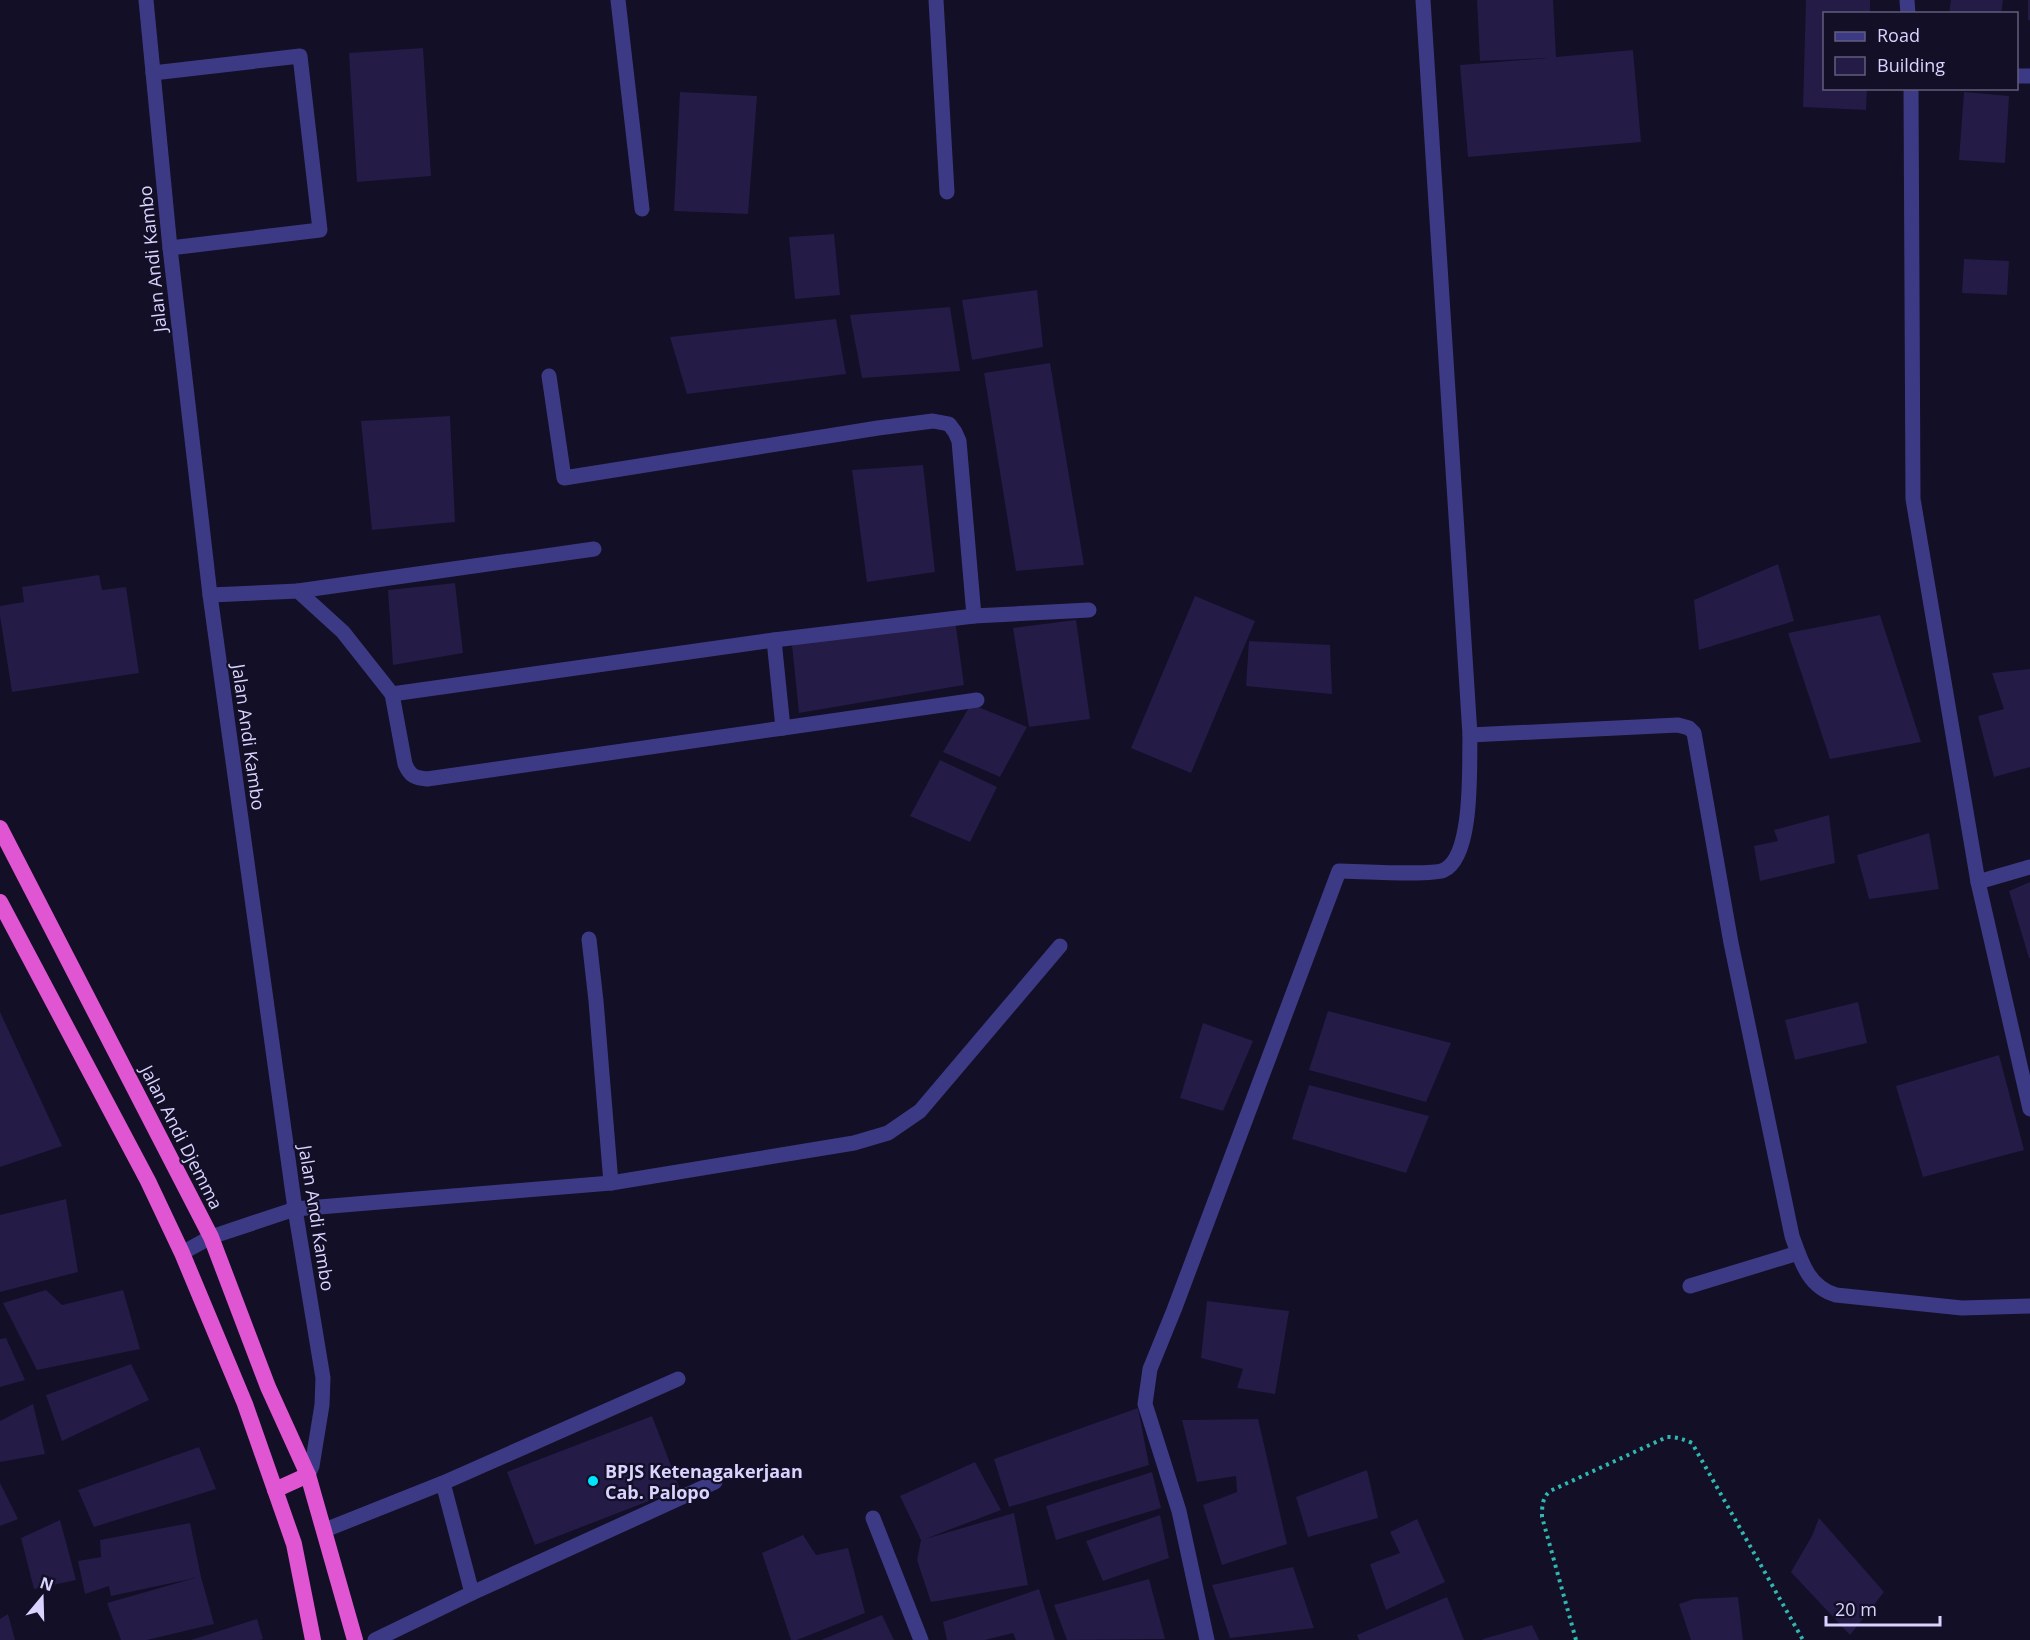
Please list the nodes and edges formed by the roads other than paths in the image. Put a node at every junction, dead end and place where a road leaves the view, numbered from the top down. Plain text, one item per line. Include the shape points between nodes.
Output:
1 (146, 0) edge
2 (618, 0) edge
3 (936, 0) edge
4 (1423, 0) edge
5 (153, 73) junction
6 (1911, 90) edge
7 (946, 192) dead end
8 (642, 209) dead end
9 (170, 248) junction
10 (549, 376) dead end
11 (594, 549) dead end
12 (298, 591) junction
13 (210, 595) junction
14 (1089, 610) dead end
15 (974, 616) junction
16 (774, 640) junction
17 (392, 694) junction
18 (977, 700) dead end
19 (783, 728) junction
20 (1470, 735) junction
21 (0, 828) edge
22 (2030, 867) edge
23 (1978, 882) junction
24 (0, 902) edge
25 (589, 939) dead end
26 (1060, 946) dead end
27 (2030, 1109) edge
28 (611, 1183) junction
29 (295, 1209) junction
30 (211, 1237) junction
31 (182, 1253) junction
32 (1798, 1253) junction
33 (1690, 1286) dead end
34 (2030, 1306) edge
35 (678, 1379) dead end
36 (308, 1475) junction
37 (715, 1482) dead end
38 (443, 1483) junction
39 (275, 1490) junction
40 (873, 1518) dead end
41 (325, 1530) junction
42 (472, 1593) junction
43 (313, 1640) edge
44 (356, 1640) edge
45 (375, 1640) edge
46 (921, 1640) edge
47 (1207, 1640) edge

1 - 5 street, Jalan Andi Kambo
2 - 8 street
3 - 7 street
4 - 20 street
5 - 9 street, Jalan Andi Kambo
5 - 9 street via 300,56 320,230
6 - 23 street via 1913,499
9 - 13 street, Jalan Andi Kambo
10 - 15 street via 564,478 879,428 949,424 959,441
11 - 12 street
12 - 13 street
12 - 17 street via 343,632
13 - 29 street, Jalan Andi Kambo
14 - 15 street
15 - 16 street
16 - 17 street
16 - 19 street
17 - 19 street via 409,774 427,779
18 - 19 street
20 - 32 street via 1678,725 1694,733 1731,943
20 - 47 street via 1464,841 1452,864 1440,872 1339,870 1150,1369 1145,1404 1179,1511
21 - 30 highway, Jalan Andi Djemma
22 - 23 street
23 - 27 street
24 - 31 highway
25 - 28 street
26 - 28 street via 920,1111 888,1133 854,1143
28 - 29 street
29 - 30 street
29 - 36 street, Jalan Andi Kambo via 323,1378 322,1405
30 - 31 street
30 - 36 highway, Jalan Andi Djemma via 268,1387
31 - 39 highway via 245,1404
32 - 33 street
32 - 34 street via 1812,1281 1836,1295 1962,1308
35 - 38 street
36 - 39 highway
36 - 41 highway, Jalan Andi Djemma
37 - 42 street
38 - 41 street
38 - 42 street
39 - 43 highway via 294,1544
40 - 46 street
41 - 44 highway, Jalan Andi Djemma
42 - 45 street

